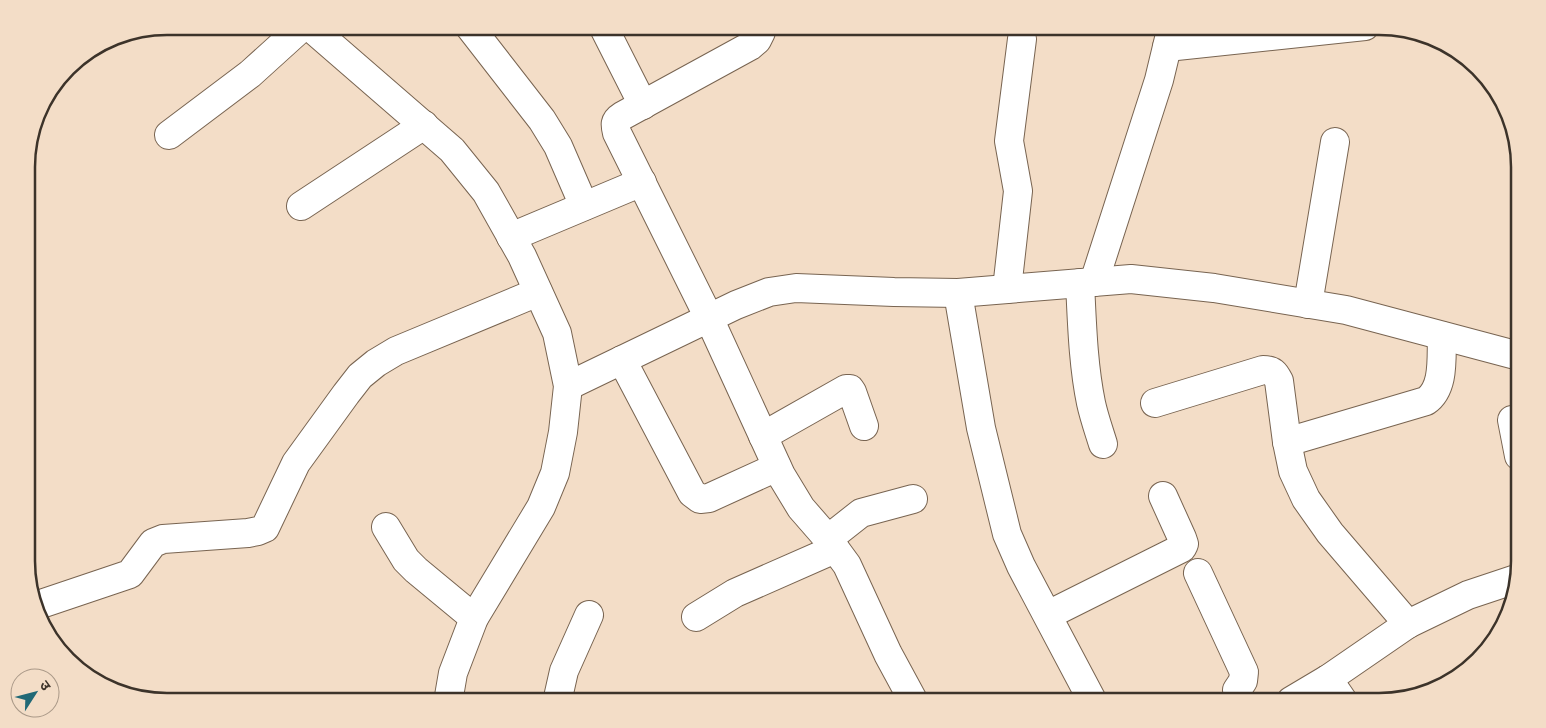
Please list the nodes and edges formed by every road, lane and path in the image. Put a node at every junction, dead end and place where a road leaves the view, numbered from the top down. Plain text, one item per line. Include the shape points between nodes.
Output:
1 (293, 35) edge
2 (319, 35) edge
3 (477, 35) edge
4 (608, 35) edge
5 (759, 35) edge
6 (1190, 35) edge
7 (1170, 36) edge
8 (1022, 39) dead end
9 (643, 104) junction
10 (424, 125) junction
11 (170, 134) dead end
12 (1335, 142) dead end
13 (642, 182) junction
14 (301, 206) dead end
15 (584, 206) junction
16 (511, 237) junction
17 (1087, 282) junction
18 (1006, 289) junction
19 (538, 292) junction
20 (958, 293) junction
21 (1308, 304) junction
22 (709, 318) junction
23 (1442, 336) junction
24 (1511, 354) edge
25 (622, 360) junction
26 (568, 386) junction
27 (1155, 402) dead end
28 (864, 426) dead end
29 (762, 436) junction
30 (1287, 442) junction
31 (1103, 444) dead end
32 (777, 467) junction
33 (1163, 496) dead end
34 (913, 498) dead end
35 (386, 527) dead end
36 (832, 544) junction
37 (1198, 573) dead end
38 (1509, 581) edge
39 (42, 604) edge
40 (589, 615) dead end
41 (1048, 615) junction
42 (696, 617) dead end
43 (474, 618) junction
44 (1408, 624) junction
45 (1328, 679) junction
46 (450, 693) edge
47 (560, 693) edge
48 (909, 693) edge
49 (1088, 693) edge
50 (1238, 693) edge
51 (1305, 693) edge
52 (1337, 693) edge

1 - 11 street via 250,74
2 - 10 street
3 - 15 street via 542,120 558,146
4 - 9 street
5 - 9 street via 750,46
6 - 7 street
7 - 17 street via 1159,80
8 - 18 street via 1009,141 1018,191
9 - 13 street via 617,119 615,125
10 - 14 street
10 - 16 street via 452,150 486,192
12 - 21 street
13 - 15 street
13 - 22 street
15 - 16 street
16 - 19 street
17 - 18 street
17 - 21 street via 1131,279 1214,288
17 - 31 street via 1083,347 1092,404
18 - 20 street
19 - 26 street via 557,333
19 - 39 street via 396,351 360,376 296,463 265,528 248,533 163,539 153,543 130,574
20 - 22 street via 796,288 769,292
20 - 41 street via 981,428 1007,534
21 - 23 street via 1346,310
22 - 25 street
22 - 29 street
23 - 24 street
23 - 30 street via 1440,376 1433,396 1426,401
25 - 26 street
25 - 32 street via 692,492 700,499 709,498
26 - 43 street via 555,473 541,507
27 - 30 street via 1271,370 1276,373 1278,381
28 - 29 street via 852,392 846,389
29 - 32 street
30 - 44 street via 1293,471 1306,499 1330,533
32 - 36 street via 801,508
33 - 41 street via 1182,538 1182,548
34 - 36 street via 860,513
35 - 43 street via 406,560
36 - 42 street via 734,593
36 - 48 street via 847,566
37 - 50 street via 1244,672
38 - 44 street via 1468,595
40 - 47 street via 564,671
41 - 49 street
43 - 46 street via 453,673
44 - 45 street
45 - 51 street
45 - 52 street

